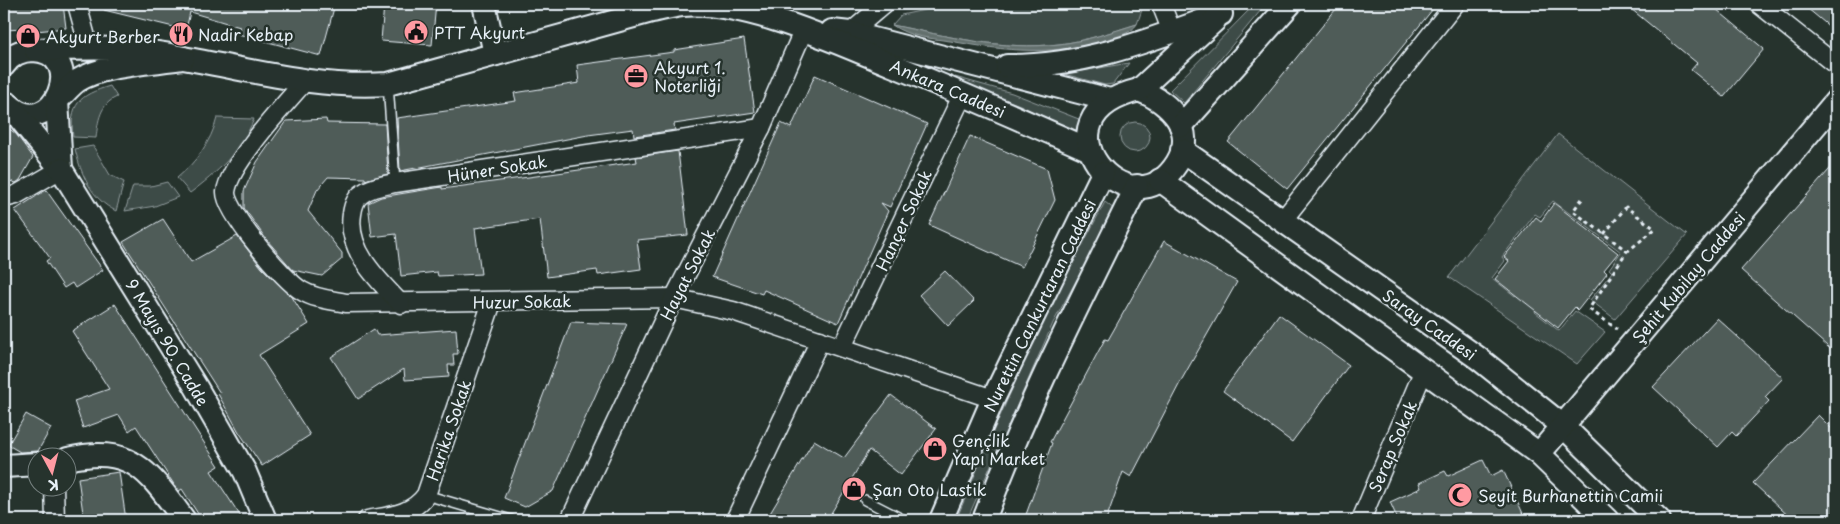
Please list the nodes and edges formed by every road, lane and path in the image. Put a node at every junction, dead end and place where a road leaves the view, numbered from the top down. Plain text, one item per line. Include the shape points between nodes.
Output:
1 (77, 4) edge
2 (484, 4) edge
3 (884, 4) edge
4 (1161, 4) edge
5 (1290, 4) edge
6 (1455, 4) edge
7 (1759, 4) edge
8 (1226, 9) edge
9 (804, 29) junction
10 (1172, 32) junction
11 (850, 33) junction
12 (4, 48) edge
13 (89, 48) junction
14 (31, 50) junction
15 (495, 54) junction
16 (183, 58) junction
17 (4, 65) edge
18 (1836, 65) edge
19 (977, 66) junction
20 (306, 80) junction
21 (388, 84) junction
22 (1139, 90) junction
23 (963, 94) junction
24 (57, 100) junction
25 (1110, 100) junction
26 (1836, 101) edge
27 (6, 103) edge
28 (1181, 126) junction
29 (761, 128) junction
30 (1090, 150) junction
31 (1182, 150) junction
32 (60, 169) junction
33 (1103, 174) junction
34 (1160, 180) junction
35 (395, 183) junction
36 (1137, 186) junction
37 (4, 198) edge
38 (1582, 199) dead end
39 (1282, 221) junction
40 (1604, 234) junction
41 (1627, 251) junction
42 (674, 298) junction
43 (492, 302) junction
44 (400, 304) junction
45 (820, 340) junction
46 (1634, 341) junction
47 (842, 347) junction
48 (1423, 372) junction
49 (993, 399) junction
50 (1562, 426) junction
51 (1539, 454) junction
52 (78, 457) edge
53 (28, 465) edge
54 (4, 466) edge
55 (426, 495) junction
56 (54, 496) edge
57 (865, 500) dead end
58 (55, 520) edge
59 (184, 520) edge
60 (265, 520) edge
61 (366, 520) edge
62 (512, 520) edge
63 (570, 520) edge
64 (735, 520) edge
65 (904, 520) edge
66 (941, 520) edge
67 (984, 520) edge
68 (1361, 520) edge
69 (1607, 520) edge
70 (1659, 520) edge

1 - 13 street
2 - 15 street
3 - 11 street
4 - 10 street
5 - 28 street
6 - 39 street
7 - 18 street
8 - 10 street, Ankara Caddesi
8 - 22 street
9 - 11 street, Ankara Caddesi
9 - 15 street, Ankara Caddesi via 751,13 682,5
9 - 23 street, Ankara Caddesi
9 - 29 street, Hayat Sokak
10 - 19 street, Ankara Caddesi via 1105,55 1069,62
11 - 19 street, Ankara Caddesi
12 - 14 street, Ankara Caddesi
13 - 14 street, Ankara Caddesi
13 - 16 street, Ankara Caddesi via 161,52
14 - 17 street via 16,53
14 - 24 street, 9 Mayıs 90. Cadde via 54,60 60,69 62,90
15 - 21 street, Ankara Caddesi
16 - 20 street, Ankara Caddesi
16 - 24 street via 90,75 76,82
19 - 25 street, Ankara Caddesi
20 - 21 street, Ankara Caddesi via 361,86
20 - 44 street, Huzur Sokak via 230,178 226,193 229,207 259,248 300,290 317,298 346,303
21 - 35 lane
22 - 25 street
22 - 28 street via 1165,102
23 - 30 street, Ankara Caddesi
23 - 47 street, Hançer Sokak
24 - 27 street via 50,108 29,114
24 - 32 street, 9 Mayıs 90. Cadde
25 - 30 street via 1096,113 1091,125
26 - 46 street, Şehit Kubilay Caddesi
27 - 32 street, 9 Mayıs 90. Cadde
28 - 31 street
29 - 35 street, Hüner Sokak
29 - 42 street, Hayat Sokak
30 - 33 street
31 - 34 street via 1170,172
31 - 39 street, Saray Caddesi
32 - 37 street via 16,195
32 - 60 street, 9 Mayıs 90. Cadde via 201,396 245,472
33 - 36 street via 1125,185
33 - 49 street, Nurettin Cankurtaran Caddesi
34 - 36 street
34 - 48 street
35 - 44 street, Hüner Sokak via 361,194 354,204 351,219 353,237 361,256
36 - 67 street via 1036,391
38 - 40 path via 1573,211
39 - 50 street, Saray Caddesi via 1478,358
40 - 41 path
40 - 41 path via 1626,207 1655,228
41 - 46 path via 1589,309
42 - 43 street, Huzur Sokak
42 - 45 street, Huzur Sokak via 733,310
42 - 63 street, Hayat Sokak
43 - 44 street, Huzur Sokak
43 - 55 street, Harika Sokak
45 - 47 street, Huzur Sokak
45 - 64 street
46 - 50 street, Şehit Kubilay Caddesi
47 - 49 street, Huzur Sokak
48 - 51 street
48 - 68 street, Serap Sokak
49 - 66 street, Nurettin Cankurtaran Caddesi
50 - 51 street, Şehit Kubilay Caddesi
50 - 70 street, Saray Caddesi
51 - 69 street
52 - 59 street via 113,454 137,465 159,486
53 - 54 street
55 - 61 street, Harika Sokak via 419,505 408,511
55 - 62 lane
56 - 58 street
57 - 65 lane

